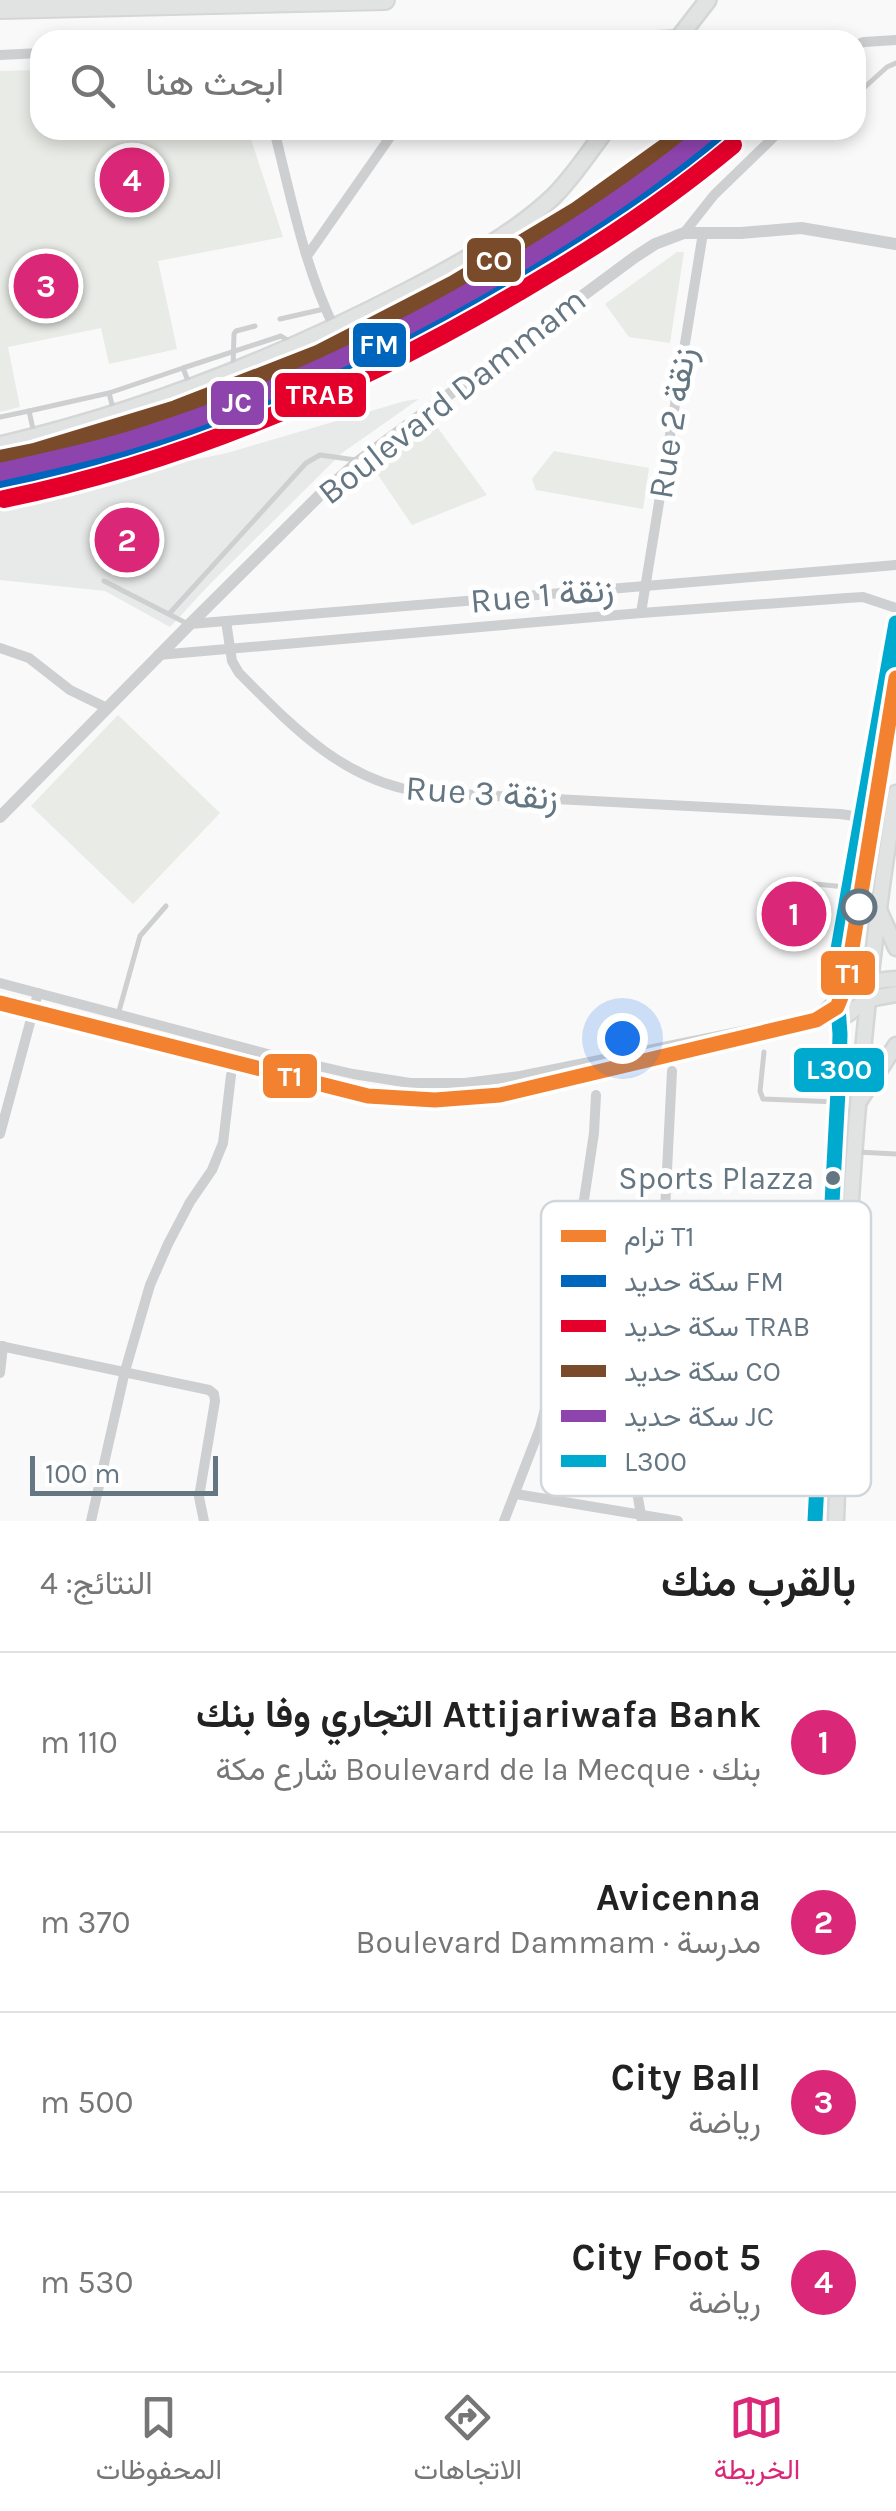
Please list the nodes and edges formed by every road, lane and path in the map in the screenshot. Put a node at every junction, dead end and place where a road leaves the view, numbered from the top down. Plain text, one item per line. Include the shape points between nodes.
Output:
1 (385, 0) edge
2 (708, 0) edge
3 (0, 9) edge
4 (684, 30) edge
5 (896, 40) edge
6 (866, 42) edge
7 (30, 54) edge
8 (0, 55) edge
9 (896, 63) edge
10 (866, 86) edge
11 (277, 140) edge
12 (388, 140) edge
13 (595, 140) edge
14 (770, 140) edge
15 (684, 233) junction
16 (703, 233) junction
17 (896, 244) edge
18 (307, 256) junction
19 (324, 308) junction
20 (280, 320) dead end
21 (255, 326) dead end
22 (334, 329) junction
23 (294, 346) junction
24 (232, 352) junction
25 (183, 368) junction
26 (234, 370) junction
27 (190, 388) junction
28 (109, 392) junction
29 (29, 411) junction
30 (115, 413) junction
31 (0, 417) edge
32 (35, 436) junction
33 (0, 445) edge
34 (359, 460) junction
35 (896, 565) edge
36 (104, 581) dead end
37 (646, 586) junction
38 (896, 608) edge
39 (641, 613) junction
40 (169, 614) junction
41 (226, 622) junction
42 (896, 623) edge
43 (189, 624) junction
44 (0, 648) edge
45 (229, 649) junction
46 (158, 655) junction
47 (106, 708) junction
48 (896, 793) edge
49 (0, 817) edge
50 (861, 818) junction
51 (787, 882) dead end
52 (848, 888) junction
53 (166, 906) dead end
54 (879, 910) junction
55 (896, 948) edge
56 (896, 979) edge
57 (870, 982) junction
58 (0, 983) edge
59 (38, 992) junction
60 (896, 994) edge
61 (836, 997) junction
62 (869, 999) junction
63 (118, 1014) junction
64 (839, 1020) junction
65 (896, 1045) edge
66 (764, 1052) dead end
67 (672, 1071) dead end
68 (231, 1075) dead end
69 (596, 1096) dead end
70 (838, 1102) junction
71 (858, 1105) junction
72 (0, 1134) edge
73 (854, 1152) junction
74 (896, 1154) edge
75 (584, 1201) edge
76 (665, 1201) edge
77 (833, 1201) edge
78 (851, 1201) edge
79 (1, 1346) edge
80 (125, 1371) junction
81 (0, 1373) edge
82 (541, 1421) edge
83 (516, 1494) junction
84 (816, 1496) edge
85 (837, 1496) edge
86 (642, 1518) edge
87 (91, 1521) edge
88 (204, 1521) edge
89 (504, 1521) edge
90 (678, 1521) edge
91 (815, 1521) edge
92 (836, 1521) edge

1 - 3 highway
2 - 4 main road
5 - 6 street
7 - 8 street
9 - 10 lane
11 - 18 street
12 - 18 street
13 - 22 main road via 553,198 522,222 438,276
14 - 15 street
15 - 16 street, Boulevard Dammam
15 - 34 street, Boulevard Dammam via 635,257
16 - 17 street, Boulevard Dammam via 800,228
16 - 37 street, Rue 2 زنقة
18 - 19 street
19 - 20 lane
19 - 22 street
21 - 24 lane via 236,331
22 - 23 main road
23 - 24 lane via 282,336
23 - 26 main road
24 - 25 lane
24 - 26 lane
25 - 27 lane
25 - 28 lane
26 - 27 main road
27 - 30 main road
28 - 29 lane
28 - 30 lane
29 - 31 lane
29 - 32 lane
30 - 32 main road
32 - 33 main road
34 - 40 lane via 320,455 306,463
34 - 43 street, Boulevard Dammam
35 - 37 street, Rue 1 زنقة
36 - 40 lane
37 - 39 street, Rue 2 زنقة
37 - 41 street, Rue 1 زنقة
38 - 39 street, Rue 1 زنقة via 848,598
39 - 45 street, Rue 1 زنقة
40 - 43 lane
41 - 43 street, Rue 1 زنقة
41 - 45 street
42 - 50 main road
43 - 46 street, Boulevard Dammam
44 - 47 street via 29,658
45 - 46 street
45 - 50 street, Rue 3 زنقة via 239,673 312,742 353,771 400,789
46 - 47 street, Boulevard Dammam
47 - 49 street, Boulevard Dammam
48 - 54 main road
50 - 52 main road
51 - 52 lane
52 - 61 main road via 834,966
53 - 63 lane via 140,936
54 - 55 main road
54 - 57 main road
56 - 57 main road
57 - 61 main road
57 - 62 main road
58 - 59 street
59 - 63 street
59 - 72 street
60 - 62 main road
61 - 63 street via 802,1018 465,1083 353,1074
61 - 64 main road
62 - 64 main road
62 - 71 main road
64 - 70 main road
65 - 71 main road
66 - 70 lane via 763,1099
67 - 76 street
68 - 80 street via 223,1143 150,1285
69 - 75 street
70 - 77 main road
71 - 73 main road
73 - 74 lane
73 - 78 main road
79 - 80 street
79 - 81 street
80 - 87 street
80 - 88 street via 214,1394 199,1497
82 - 83 street
83 - 86 street
83 - 89 street
84 - 91 main road
85 - 92 main road
86 - 90 street

